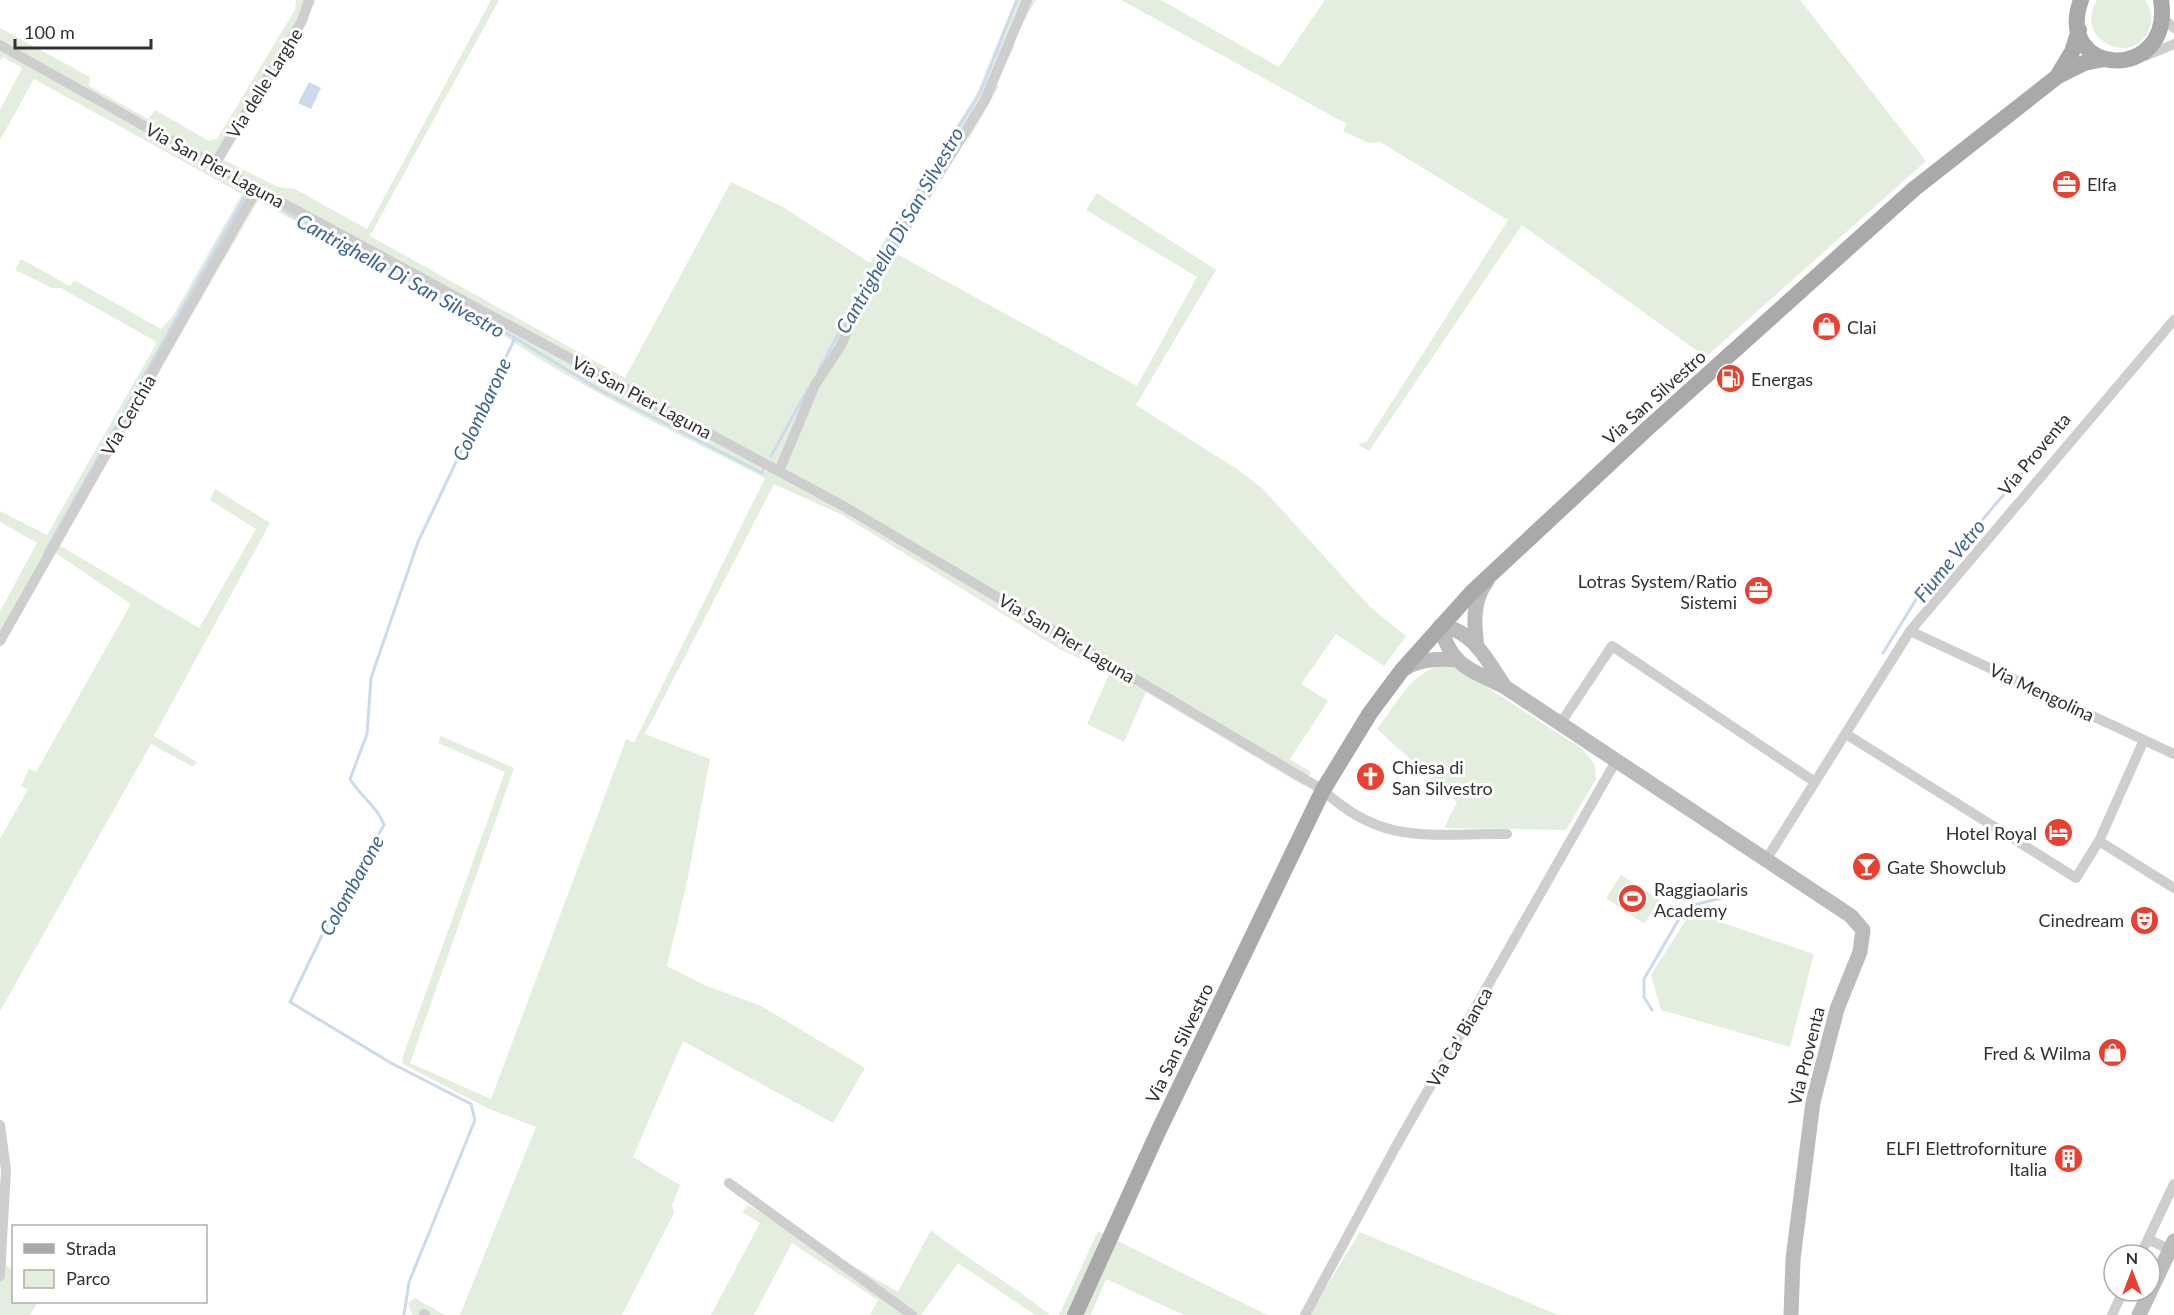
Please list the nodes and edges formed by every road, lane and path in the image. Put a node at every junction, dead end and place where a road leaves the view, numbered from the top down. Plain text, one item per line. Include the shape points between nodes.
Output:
1 (309, 0) edge
2 (1027, 0) edge
3 (2080, 1) edge
4 (2167, 12) edge
5 (2079, 30) junction
6 (2174, 44) edge
7 (0, 45) edge
8 (2139, 58) junction
9 (2104, 59) junction
10 (2058, 76) junction
11 (214, 165) junction
12 (257, 189) junction
13 (2174, 320) edge
14 (779, 471) junction
15 (1495, 571) junction
16 (1440, 626) junction
17 (1910, 631) junction
18 (0, 641) edge
19 (1477, 647) junction
20 (1456, 660) junction
21 (1402, 670) junction
22 (1505, 687) junction
23 (1560, 724) junction
24 (1846, 734) junction
25 (2144, 740) junction
26 (2174, 754) edge
27 (1616, 761) junction
28 (1815, 782) junction
29 (1323, 790) junction
30 (1507, 834) dead end
31 (2099, 841) junction
32 (1766, 860) junction
33 (2174, 888) edge
34 (0, 1125) edge
35 (729, 1183) dead end
36 (2174, 1184) edge
37 (2148, 1239) junction
38 (2146, 1243) edge
39 (2171, 1252) edge
40 (0, 1276) edge
41 (912, 1315) edge
42 (1075, 1315) edge
43 (1305, 1315) edge
44 (1791, 1315) edge
45 (2139, 1315) edge

1 - 11 street, Via delle Larghe via 302,21
2 - 14 street via 985,100 868,288 840,346 815,385
3 - 5 main road, Via San Silvestro
4 - 8 main road via 2158,43
5 - 9 main road via 2084,42
5 - 10 main road, Via San Silvestro
6 - 8 street
7 - 11 street, Via San Pier Laguna
8 - 9 main road, Via San Silvestro via 2128,62
9 - 10 main road, Via San Silvestro via 2084,63
10 - 15 main road, Via San Silvestro via 1914,189
11 - 12 street, Via San Pier Laguna
12 - 14 street, Via San Pier Laguna
12 - 18 street, Via Cerchia
13 - 17 street, Via Proventa
14 - 29 street, Via San Pier Laguna
15 - 16 main road, Via San Silvestro
15 - 19 street via 1482,588 1476,606
16 - 19 street, Via Proventa via 1463,632
16 - 20 street via 1449,653
16 - 21 main road, Via San Silvestro
17 - 24 street, Via Proventa
17 - 25 street, Via Mengolina
19 - 22 street, Via Proventa
20 - 21 street, Via Proventa via 1432,659
20 - 22 street, Via Proventa
21 - 29 main road, Via San Silvestro via 1370,713
22 - 23 street, Via Proventa
23 - 27 street, Via Proventa
23 - 28 street via 1612,646
24 - 28 street, Via Proventa
24 - 31 street via 2076,878
25 - 26 street, Via Mengolina
25 - 31 street
27 - 32 street, Via Proventa
27 - 43 street, Via Ca' Bianca via 1395,1148
28 - 32 street, Via Proventa
29 - 30 street via 1365,822 1395,832
29 - 42 main road, Via San Silvestro via 1158,1132
31 - 33 street
32 - 44 street, Via Proventa via 1851,916 1863,930 1860,952 1837,1009 1814,1102 1795,1239
34 - 40 street via 6,1170
35 - 41 street
36 - 37 street
37 - 38 street
37 - 39 street
39 - 45 street

